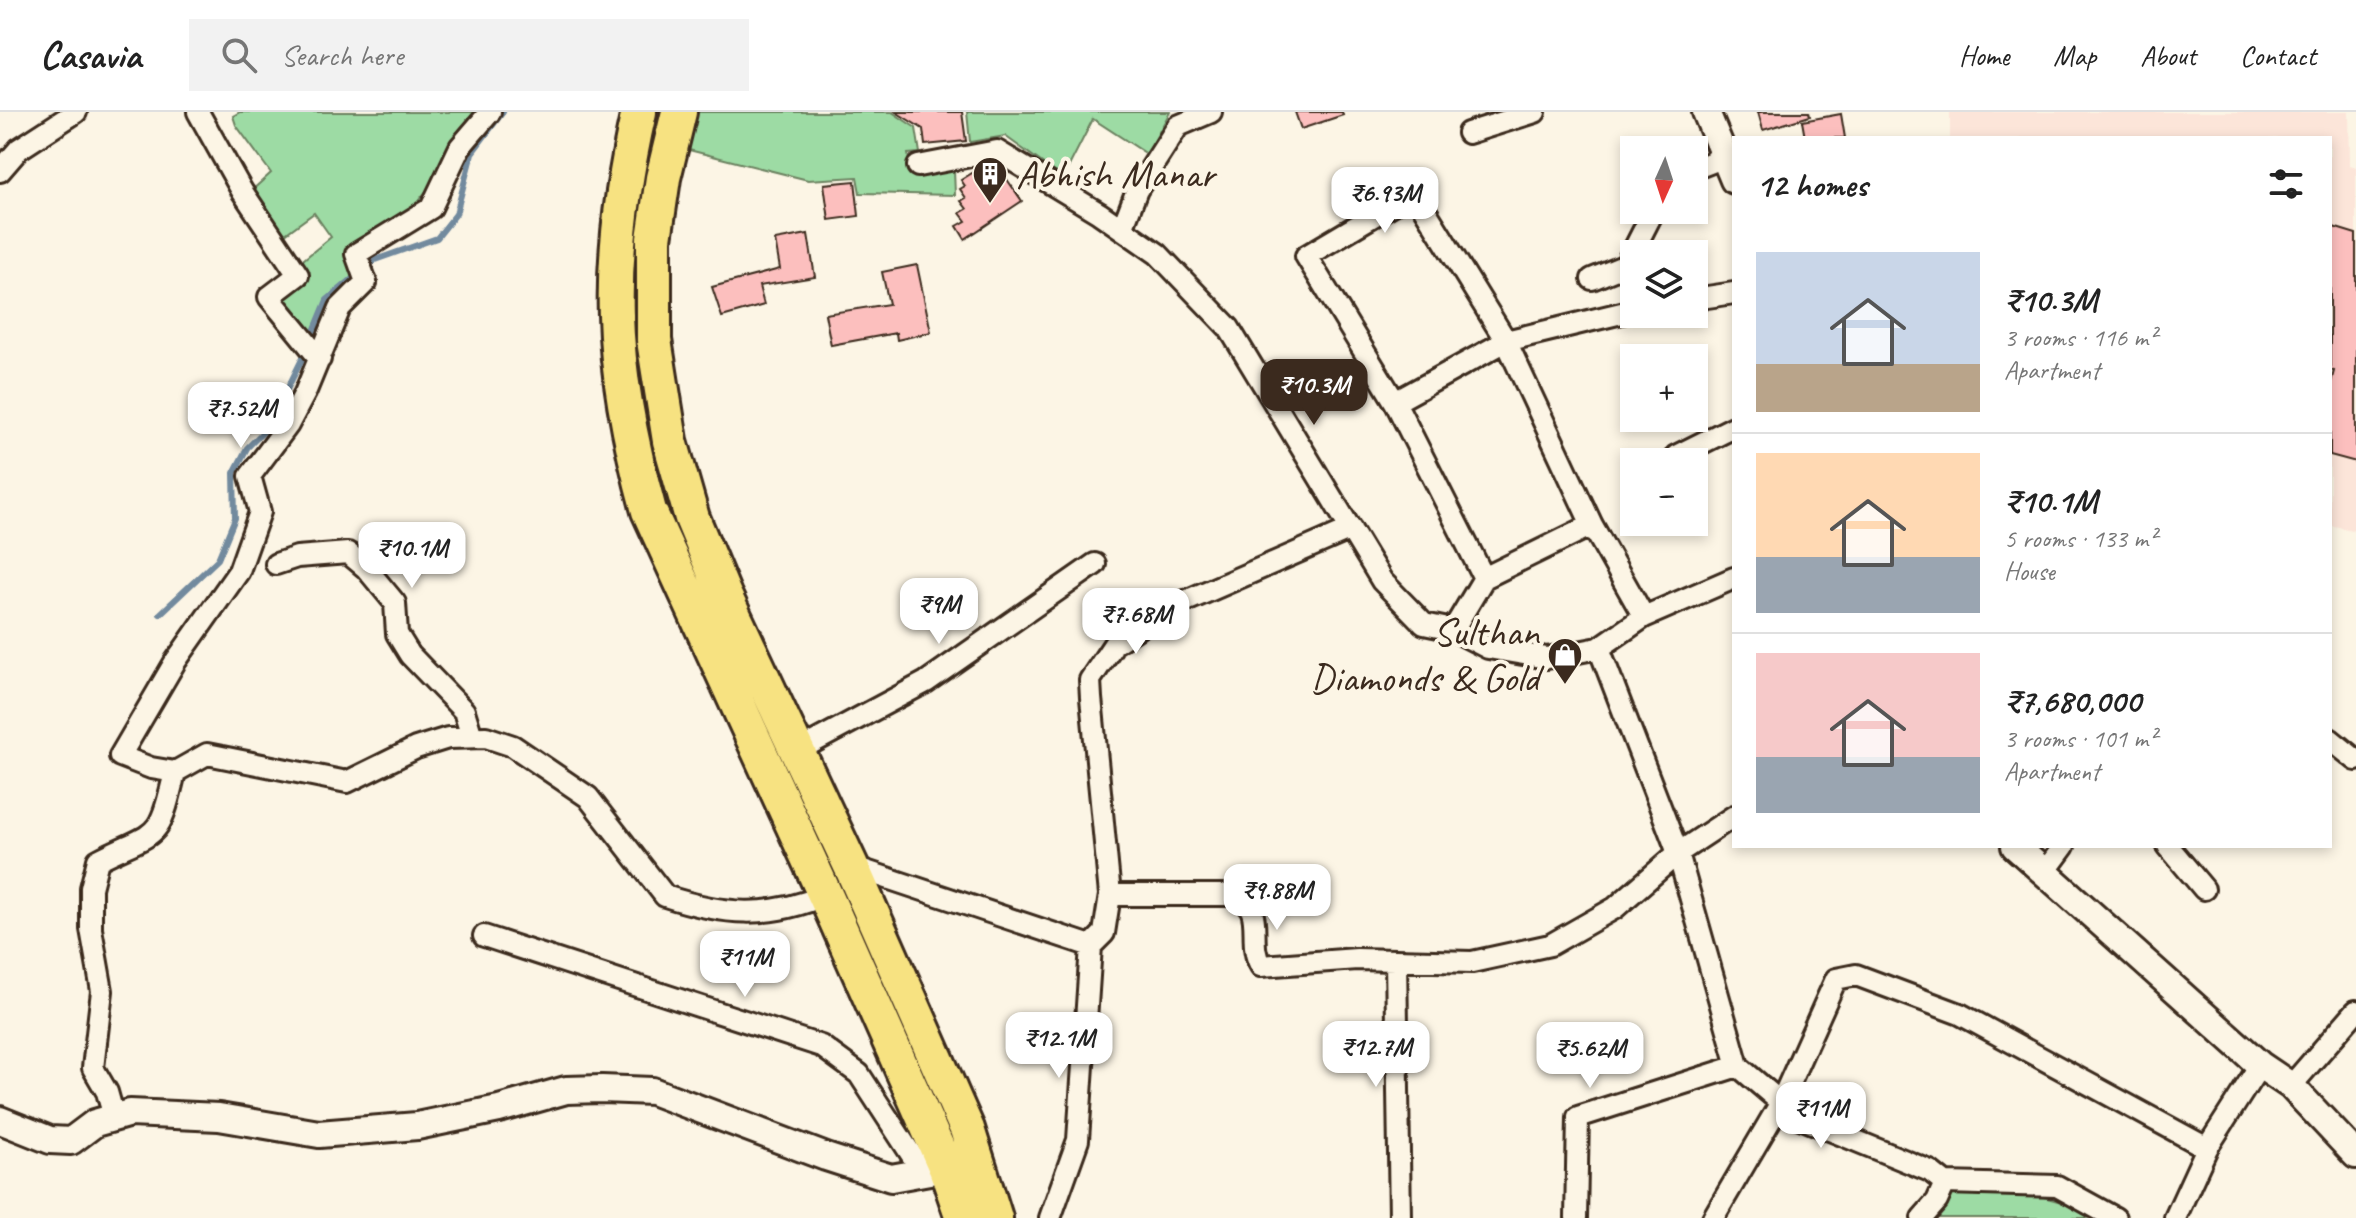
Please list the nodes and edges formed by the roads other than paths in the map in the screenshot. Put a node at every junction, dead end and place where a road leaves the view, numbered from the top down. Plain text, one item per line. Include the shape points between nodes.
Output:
1 (76, 112) edge
2 (198, 112) edge
3 (490, 112) edge
4 (639, 112) edge
5 (679, 112) edge
6 (1211, 112) edge
7 (1535, 112) edge
8 (1706, 112) edge
9 (1182, 119) edge
10 (1468, 133) dead end
11 (918, 166) dead end
12 (1708, 169) edge
13 (1730, 169) edge
14 (0, 171) edge
15 (1647, 224) edge
16 (1122, 229) junction
17 (1592, 279) dead end
18 (1732, 293) edge
19 (1708, 297) edge
20 (1620, 313) edge
21 (1506, 341) junction
22 (312, 350) junction
23 (1395, 402) junction
24 (1732, 428) edge
25 (1692, 448) edge
26 (1592, 525) junction
27 (1351, 529) junction
28 (276, 564) dead end
29 (1095, 564) dead end
30 (1484, 578) junction
31 (1732, 579) edge
32 (1644, 617) junction
33 (1453, 630) junction
34 (1599, 648) junction
35 (472, 737) junction
36 (2332, 741) edge
37 (797, 751) junction
38 (2356, 760) edge
39 (175, 772) junction
40 (1732, 817) edge
41 (2017, 848) edge
42 (2063, 848) edge
43 (2170, 848) edge
44 (1678, 853) junction
45 (851, 866) junction
46 (2044, 873) junction
47 (2204, 889) dead end
48 (825, 895) junction
49 (1110, 895) junction
50 (484, 936) dead end
51 (1091, 946) junction
52 (1396, 960) junction
53 (2356, 1011) edge
54 (2260, 1065) junction
55 (1738, 1066) junction
56 (2291, 1086) junction
57 (1780, 1104) junction
58 (114, 1117) junction
59 (0, 1120) edge
60 (2207, 1148) junction
61 (2356, 1155) edge
62 (935, 1171) junction
63 (1945, 1183) junction
64 (963, 1218) edge
65 (995, 1218) edge
66 (1050, 1218) edge
67 (1400, 1218) edge
68 (1576, 1218) edge
69 (1713, 1218) edge
70 (1922, 1218) edge
71 (2115, 1218) edge
72 (2175, 1218) edge

1 - 14 street via 19,149
2 - 22 street via 298,275 269,297
3 - 22 street via 460,147 431,208 356,254 366,282 340,308
4 - 48 highway via 616,240 613,313 630,445 672,567
5 - 37 highway via 654,239 654,340 670,441 692,518
6 - 9 street
7 - 10 street
8 - 13 street
9 - 16 street via 1137,190
11 - 16 street via 997,151
12 - 13 street
15 - 17 street via 1626,265
16 - 27 street via 1158,254 1229,328
18 - 19 street
20 - 21 street
21 - 23 street
21 - 23 street via 1414,192 1306,256
21 - 26 street
22 - 39 street via 288,425 250,476 260,512 233,584 175,662 120,756
23 - 30 street
24 - 25 street
26 - 30 street
26 - 32 street
27 - 33 street via 1382,581 1424,624
27 - 49 street via 1165,610 1114,644 1098,664 1090,680
28 - 35 street via 348,553 366,568 395,603 397,634 410,655 464,711
29 - 37 street via 926,682
30 - 33 street
31 - 32 street
32 - 34 street
33 - 34 street via 1488,648 1547,658
34 - 44 street
35 - 39 street via 416,748 347,782 207,754
35 - 48 street via 513,746 588,797 665,896 769,913
36 - 38 street
37 - 45 highway
39 - 58 street via 163,821 148,839 98,860 91,888 91,929 102,991 93,1068
40 - 44 street
41 - 46 street
42 - 46 street
43 - 47 street
44 - 52 street via 1615,908 1550,945 1472,962
44 - 55 street
45 - 51 street
45 - 65 highway via 967,1129
46 - 54 street
48 - 62 highway
49 - 51 street via 1104,933
49 - 52 street via 1245,899 1252,909 1261,966
50 - 62 street via 821,1046 859,1074
51 - 66 street via 1078,1140
52 - 67 street
53 - 56 street
54 - 56 street
54 - 60 street
55 - 57 street
55 - 68 street via 1578,1117
56 - 61 street
57 - 60 street via 1836,979 1856,975 1960,1014
57 - 63 street via 1798,1117 1930,1171
57 - 69 street
58 - 59 street via 95,1123 71,1141 50,1140
58 - 62 street via 219,1117 319,1134 417,1126 566,1090 652,1091 891,1178
60 - 72 street
62 - 64 highway
63 - 70 street
63 - 71 street via 2057,1186

